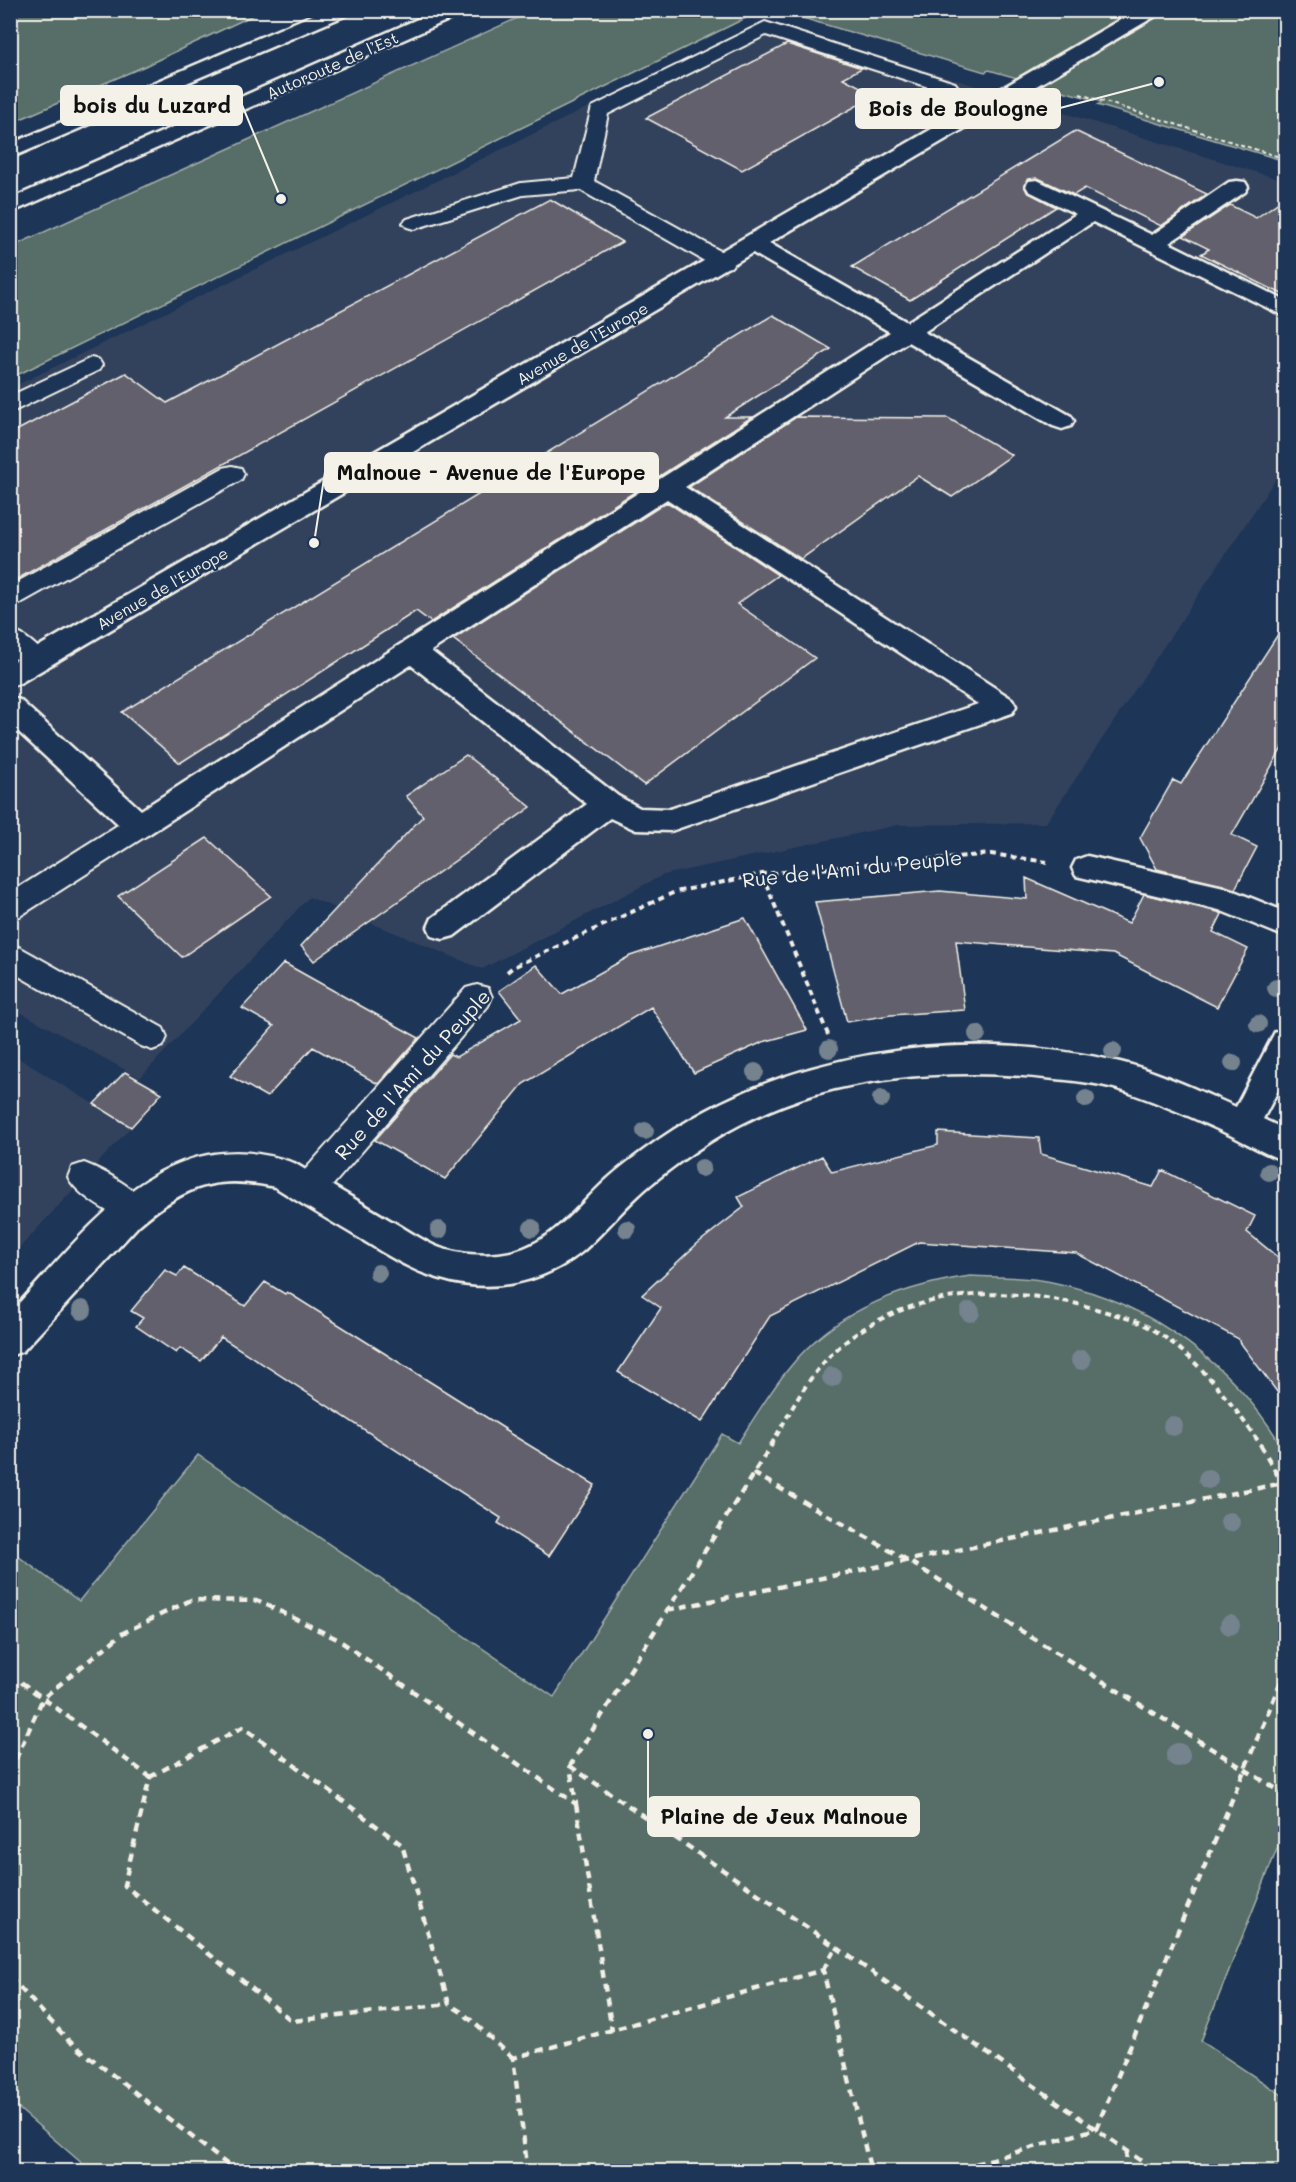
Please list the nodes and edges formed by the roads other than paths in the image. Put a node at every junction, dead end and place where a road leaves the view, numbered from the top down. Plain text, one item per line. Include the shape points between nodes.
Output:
1 (342, 10) edge
2 (455, 10) edge
3 (1152, 10) edge
4 (948, 87) dead end
5 (10, 152) edge
6 (583, 183) junction
7 (1037, 186) dead end
8 (1238, 187) dead end
9 (10, 207) edge
10 (1091, 214) junction
11 (414, 223) dead end
12 (754, 243) junction
13 (1153, 244) junction
14 (723, 262) junction
15 (1286, 310) edge
16 (907, 332) junction
17 (91, 365) dead end
18 (10, 406) edge
19 (1062, 422) dead end
20 (232, 474) dead end
21 (668, 487) junction
22 (10, 598) edge
23 (10, 639) edge
24 (412, 651) junction
25 (35, 661) junction
26 (10, 676) edge
27 (10, 707) edge
28 (608, 804) junction
29 (139, 826) junction
30 (1087, 868) road end
31 (10, 908) edge
32 (1286, 925) edge
33 (444, 927) dead end
34 (10, 956) edge
35 (477, 997) road end
36 (152, 1037) dead end
37 (1286, 1042) edge
38 (1244, 1124) junction
39 (1286, 1147) edge
40 (84, 1177) dead end
41 (308, 1190) junction
42 (132, 1208) junction
43 (10, 1339) edge

1 - 5 main road
2 - 9 main road, Autoroute de l’Est
3 - 12 main road, Avenue de l'Europe
4 - 6 lane via 765,28 599,111
6 - 11 lane via 521,189
6 - 14 lane
7 - 10 main road
8 - 13 main road
10 - 13 main road
10 - 16 main road
12 - 14 main road, Avenue de l'Europe
12 - 16 main road
13 - 15 main road
14 - 25 main road, Avenue de l'Europe
16 - 19 main road
16 - 21 main road
17 - 18 lane
20 - 22 lane
21 - 24 main road
21 - 28 main road via 1002,706 671,820 636,819
23 - 25 lane
24 - 28 main road
24 - 29 main road
25 - 26 main road, Avenue de l'Europe
27 - 29 main road
28 - 33 main road
29 - 31 lane
30 - 32 main road via 1224,899
34 - 36 lane
35 - 41 lane, Rue de l'Ami du Peuple
37 - 38 main road
38 - 39 main road
38 - 41 main road via 1122,1077 1025,1060 936,1060 844,1072 725,1116 683,1140 618,1191 569,1241 545,1257 523,1266 489,1271 446,1267 422,1257
40 - 42 lane
41 - 42 main road via 282,1174 258,1167 215,1167 161,1186
42 - 43 main road

